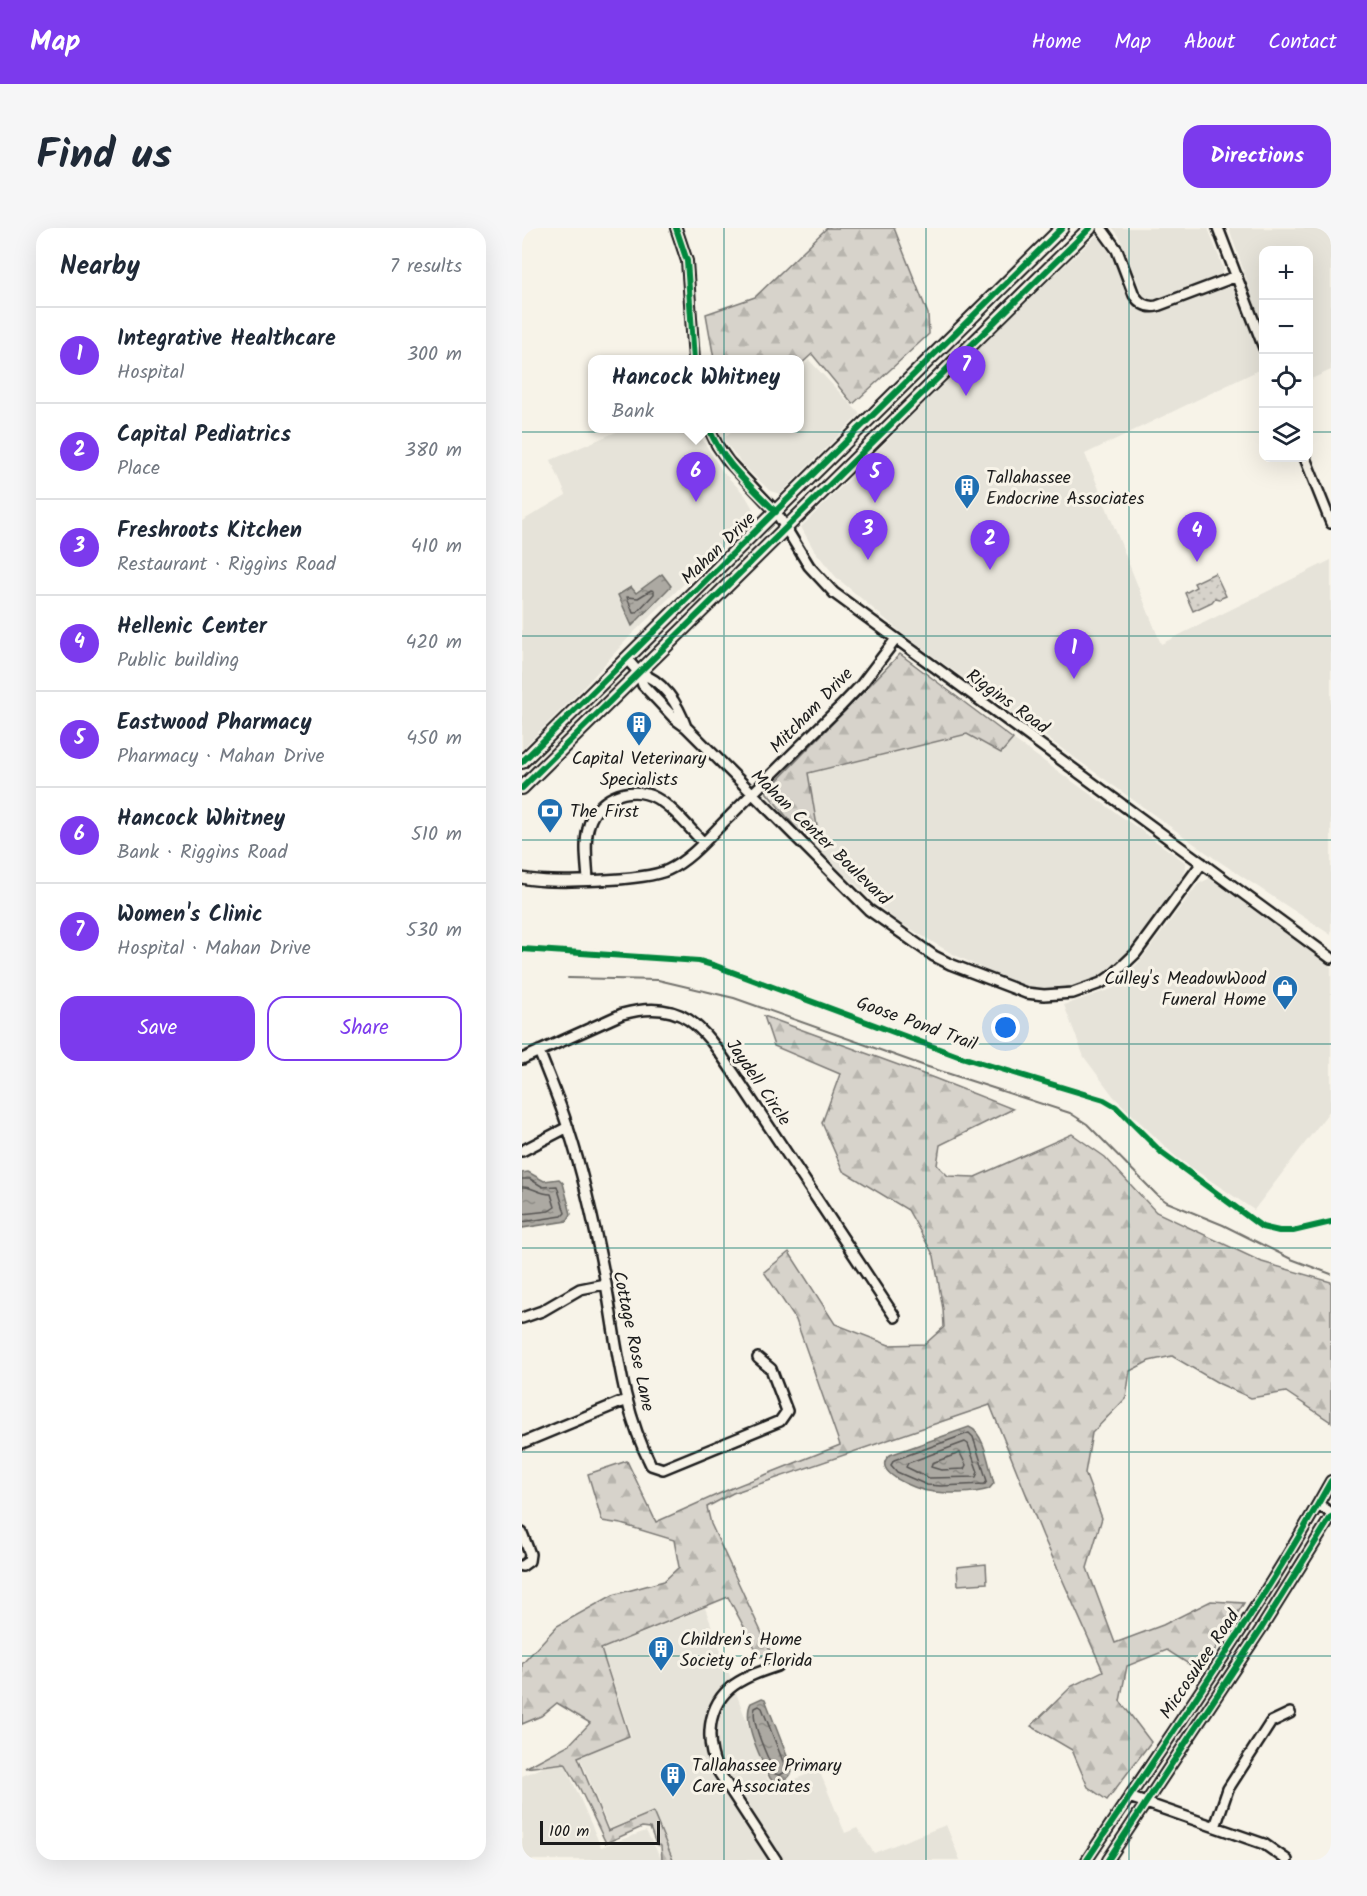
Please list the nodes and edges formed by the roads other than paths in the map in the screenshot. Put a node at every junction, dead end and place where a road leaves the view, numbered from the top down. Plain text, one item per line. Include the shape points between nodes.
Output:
1 (676, 228) edge
2 (1062, 228) edge
3 (1090, 228) edge
4 (1101, 228) edge
5 (1218, 228) edge
6 (1237, 276) junction
7 (972, 317) junction
8 (986, 331) junction
9 (1259, 337) edge
10 (694, 355) edge
11 (873, 415) junction
12 (885, 430) junction
13 (711, 433) edge
14 (1307, 462) edge
15 (776, 512) junction
16 (1331, 523) edge
17 (785, 528) junction
18 (896, 639) junction
19 (626, 658) junction
20 (639, 673) junction
21 (522, 762) edge
22 (522, 788) edge
23 (752, 794) junction
24 (703, 842) junction
25 (1202, 863) junction
26 (522, 878) edge
27 (588, 880) junction
28 (1331, 958) edge
29 (539, 1051) junction
30 (522, 1059) edge
31 (568, 1127) junction
32 (522, 1151) edge
33 (605, 1284) junction
34 (896, 1317) dead end
35 (522, 1318) edge
36 (758, 1358) dead end
37 (626, 1400) junction
38 (522, 1443) edge
39 (1331, 1481) edge
40 (1318, 1504) junction
41 (1331, 1515) edge
42 (522, 1533) edge
43 (522, 1566) edge
44 (777, 1666) dead end
45 (1290, 1713) dead end
46 (1129, 1797) junction
47 (1146, 1803) junction
48 (1215, 1827) junction
49 (777, 1860) edge
50 (1087, 1860) edge
51 (1108, 1860) edge
52 (1287, 1860) edge

1 - 10 street via 687,261
2 - 7 main road, Mahan Drive
3 - 8 main road, Mahan Drive
4 - 6 street via 1117,250 1134,295 1147,306 1158,306
5 - 6 street
6 - 9 street
7 - 8 main road
7 - 11 main road, Mahan Drive
8 - 12 main road, Mahan Drive
11 - 12 main road
11 - 15 main road, Mahan Drive
12 - 17 main road, Mahan Drive
13 - 15 street, Riggins Road via 728,461
14 - 16 street
15 - 17 street, Riggins Road
15 - 19 main road, Mahan Drive
17 - 18 street, Riggins Road via 824,584
17 - 20 main road, Mahan Drive
18 - 23 street, Mitcham Drive via 861,685
18 - 25 street, Riggins Road
19 - 20 street, Mahan Center Boulevard
19 - 21 main road, Mahan Drive
20 - 22 main road, Mahan Drive
20 - 23 street, Mahan Center Boulevard via 651,677 665,690 686,727
23 - 24 street, Mitcham Drive
23 - 25 street, Mahan Center Boulevard via 869,910 924,950 1026,993 1072,993 1114,975 1136,954
24 - 27 street, Mitcham Drive via 678,865 659,874
24 - 27 street via 654,796 634,792 617,795 602,804 588,827
25 - 28 street, Riggins Road
26 - 27 street, Mitcham Drive
29 - 30 street, Jaydell Circle
29 - 31 street, Cottage Rose Lane
29 - 34 street, Jaydell Circle via 635,1011 674,1012 699,1026 734,1072
31 - 32 street
31 - 33 street, Cottage Rose Lane
33 - 35 street via 580,1289
33 - 37 street, Cottage Rose Lane
36 - 37 street, Cottage Rose Lane via 771,1369 786,1415 780,1421 663,1469 651,1465 644,1452
37 - 38 street
39 - 40 street, Miccosukee Road
40 - 41 street
40 - 46 street, Miccosukee Road via 1251,1614
41 - 47 street, Miccosukee Road via 1262,1629
42 - 43 street via 530,1554 529,1561
44 - 49 street via 744,1679 722,1696 708,1740 718,1771
45 - 48 street via 1271,1722 1227,1789
46 - 47 street
46 - 50 street, Miccosukee Road
47 - 48 street
47 - 51 street, Miccosukee Road
48 - 52 street via 1264,1844

